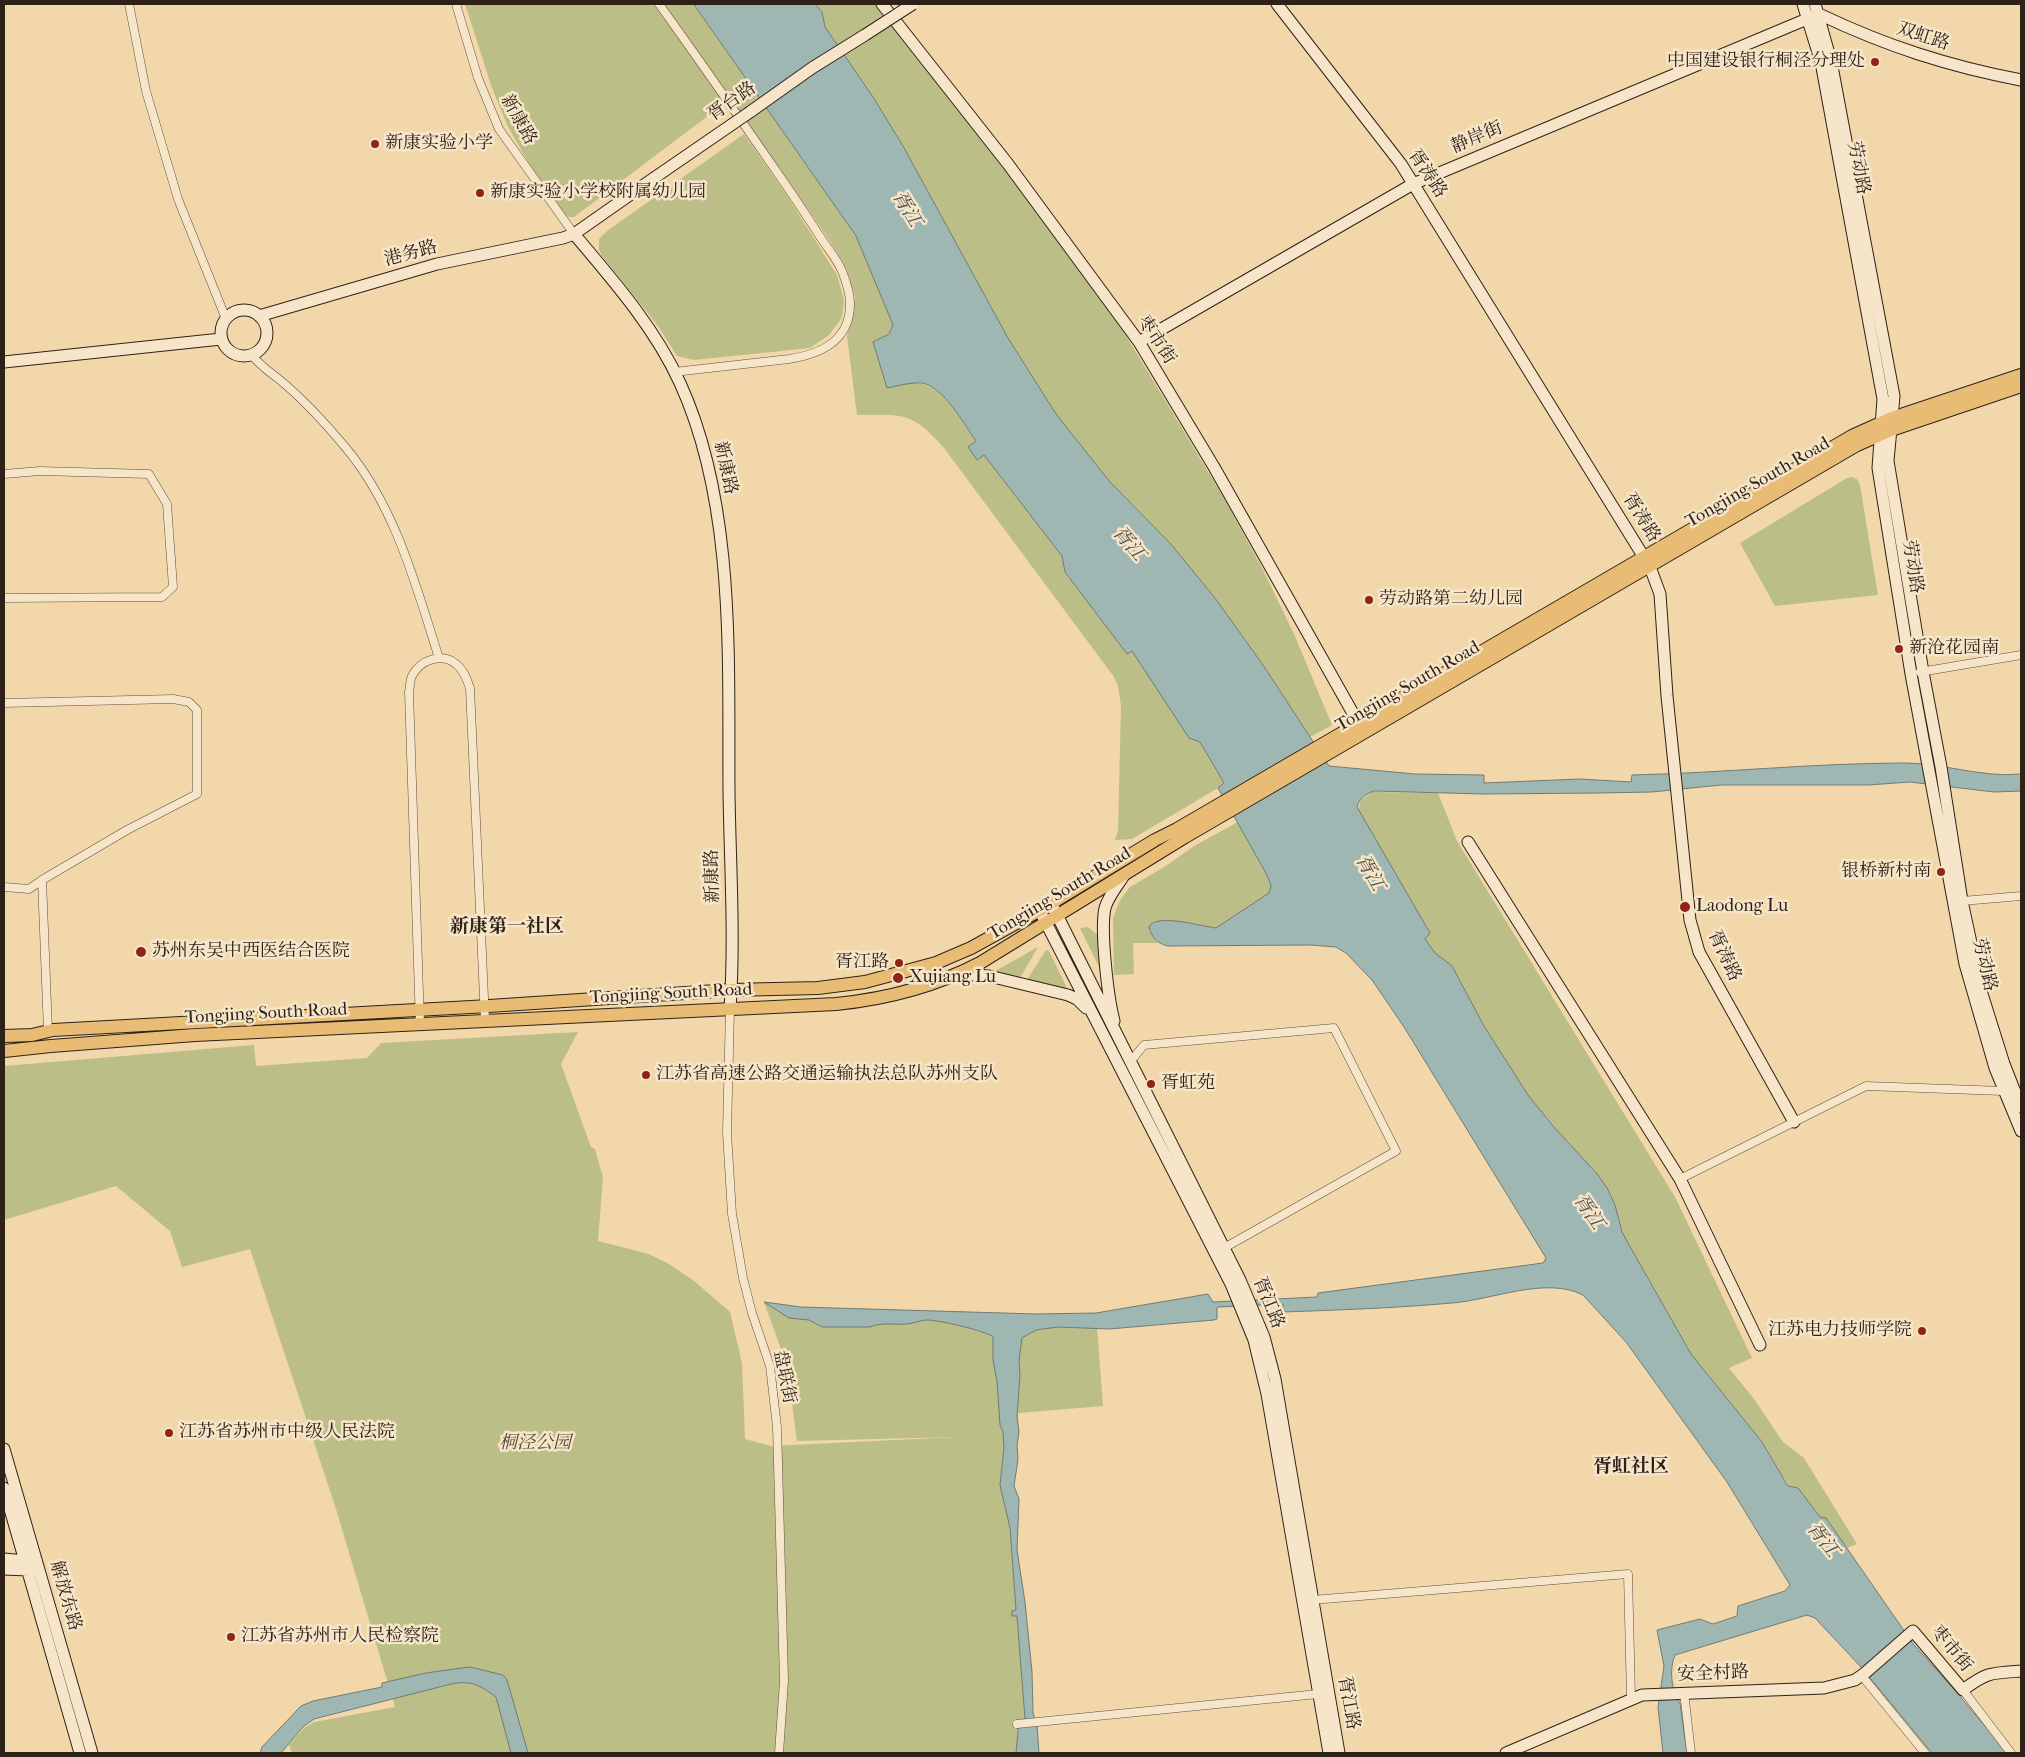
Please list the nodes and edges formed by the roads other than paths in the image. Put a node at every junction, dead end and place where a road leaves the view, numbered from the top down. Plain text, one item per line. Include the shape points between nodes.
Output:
1 (129, 4) edge
2 (456, 4) edge
3 (659, 4) edge
4 (882, 4) edge
5 (913, 4) edge
6 (1276, 4) edge
7 (1804, 4) edge
8 (1814, 12) edge
9 (2021, 80) edge
10 (1413, 184) junction
11 (574, 234) junction
12 (260, 316) junction
13 (226, 319) junction
14 (221, 339) junction
15 (1139, 342) junction
16 (252, 355) junction
17 (4, 362) edge
18 (674, 372) junction
19 (2021, 375) edge
20 (2021, 386) edge
21 (1886, 426) junction
22 (4, 474) edge
23 (1648, 562) junction
24 (4, 598) edge
25 (2021, 655) edge
26 (439, 658) junction
27 (1917, 673) junction
28 (4, 703) edge
29 (1359, 724) junction
30 (1325, 750) junction
31 (1220, 810) junction
32 (1468, 842) dead end
33 (1123, 877) junction
34 (42, 880) junction
35 (4, 886) edge
36 (2021, 896) edge
37 (1962, 901) junction
38 (1045, 907) junction
39 (1058, 916) junction
40 (1046, 923) junction
41 (960, 974) junction
42 (731, 990) junction
43 (484, 1006) junction
44 (730, 1009) junction
45 (419, 1010) junction
46 (1092, 1013) junction
47 (486, 1020) junction
48 (420, 1024) junction
49 (48, 1031) junction
50 (1117, 1035) junction
51 (4, 1036) edge
52 (4, 1051) edge
53 (1130, 1062) junction
54 (2008, 1089) junction
55 (2021, 1107) edge
56 (1794, 1122) junction
57 (2021, 1131) edge
58 (1680, 1179) junction
59 (1224, 1248) junction
60 (1230, 1270) junction
61 (1760, 1345) dead end
62 (1263, 1352) junction
63 (4, 1449) edge
64 (4, 1488) edge
65 (4, 1560) edge
66 (32, 1564) junction
67 (4, 1569) edge
68 (1312, 1600) junction
69 (1911, 1633) joint
70 (2021, 1671) edge
71 (1863, 1675) junction
72 (1963, 1690) junction
73 (1681, 1692) junction
74 (1318, 1694) junction
75 (1631, 1698) junction
76 (1017, 1724) dead end
77 (80, 1753) edge
78 (92, 1753) edge
79 (779, 1753) edge
80 (1329, 1753) edge
81 (1339, 1753) edge
82 (1509, 1753) edge
83 (1691, 1753) edge
84 (1925, 1753) edge
85 (2011, 1753) edge

1 - 13 street via 146,91 176,190
2 - 11 street, 新康路 via 478,78 499,129
3 - 18 street via 836,260 846,281 850,304 840,335 820,352 789,359
4 - 15 street, 枣市街 via 1008,164
5 - 11 street, 胥台路, bridge via 812,68
6 - 10 street, 胥涛路 via 1401,164
7 - 8 street, 劳动路
8 - 9 street, 双虹路 via 1924,57
8 - 10 street, 静岸街
8 - 21 street, 劳动路 via 1830,54 1894,396
10 - 15 street, 静岸街
10 - 23 street, 胥涛路
11 - 12 street, 港务路 via 437,264
11 - 18 street, 新康路 via 621,290
12 - 13 street via 238,311
12 - 16 street via 267,338 259,351
13 - 14 street
14 - 16 street via 237,356
14 - 17 street
15 - 29 street, 枣市街 via 1214,467
16 - 26 street via 316,414 348,450 376,492 397,533
18 - 42 street, 新康路 via 689,404 706,457 722,552 728,644
19 - 21 main road, Tongjing South Road
20 - 21 main road, Tongjing South Road
21 - 23 main road, Tongjing South Road via 1852,436
21 - 27 street, 劳动路 via 1878,470
22 - 24 street via 40,470 149,474 167,504 173,586 162,597
23 - 29 main road, Tongjing South Road
23 - 30 main road, Tongjing South Road
23 - 56 street, 胥涛路 via 1660,594 1690,920 1699,952
25 - 27 street
26 - 43 street via 450,659 458,665 470,688
26 - 45 street via 420,666 412,676 409,692
27 - 37 street, 劳动路 via 1941,767
27 - 54 street, 劳动路 via 1928,764 1968,980
28 - 34 street via 173,699 189,702 197,710 198,794 127,830
29 - 30 main road, Tongjing South Road
30 - 31 main road, Tongjing South Road
31 - 33 main road, Tongjing South Road
31 - 38 main road, Tongjing South Road via 1155,840
32 - 58 street
33 - 39 main road, Tongjing South Road
33 - 50 street via 1106,904 1103,925 1110,1000
34 - 35 street via 29,889
34 - 49 street
36 - 37 street
37 - 54 street, 劳动路 via 1982,994
38 - 39 street, 胥江路
38 - 40 street, 胥江路
38 - 42 main road, Tongjing South Road via 953,956 884,978 818,988
39 - 40 main road, Tongjing South Road
39 - 50 street, 胥江路
40 - 41 main road, Tongjing South Road
40 - 46 street, 胥江路
41 - 44 main road, Tongjing South Road via 917,989 861,1002
41 - 46 street via 989,976 1068,995
42 - 43 main road, Tongjing South Road
42 - 44 street, 新康路
43 - 45 main road, Tongjing South Road
43 - 47 street
44 - 47 main road, Tongjing South Road
44 - 79 street, 盘联街 via 727,1134 732,1214 752,1314 770,1366 778,1427 784,1680
45 - 48 street
45 - 49 main road, Tongjing South Road
46 - 60 street, 胥江路
47 - 48 main road, Tongjing South Road
48 - 52 main road, Tongjing South Road via 195,1035
49 - 51 main road, Tongjing South Road
50 - 53 street, 胥江路
53 - 59 street, 胥江路
53 - 59 street via 1144,1045 1334,1028 1396,1151
54 - 55 street, 劳动路
54 - 56 street via 1866,1086
54 - 57 street, 劳动路
56 - 58 street
58 - 61 street
59 - 60 street, 胥江路
60 - 62 street, 胥江路 via 1251,1303
62 - 68 street, 胥江路 via 1276,1385
62 - 74 street, 胥江路 via 1266,1387
63 - 66 street, 解放东路
64 - 66 street, 解放东路
65 - 66 street
66 - 67 street
66 - 77 street, 解放东路
66 - 78 street, 解放东路
68 - 75 street via 1628,1574
68 - 81 street, 胥江路
69 - 71 street, 安全村路
69 - 72 street, 枣市街
70 - 72 street via 1991,1673
71 - 73 street, 安全村路 via 1824,1688
71 - 84 street
72 - 85 street
73 - 75 street, 安全村路
73 - 83 street
74 - 76 street
74 - 80 street, 胥江路
75 - 82 street, 安全村路

